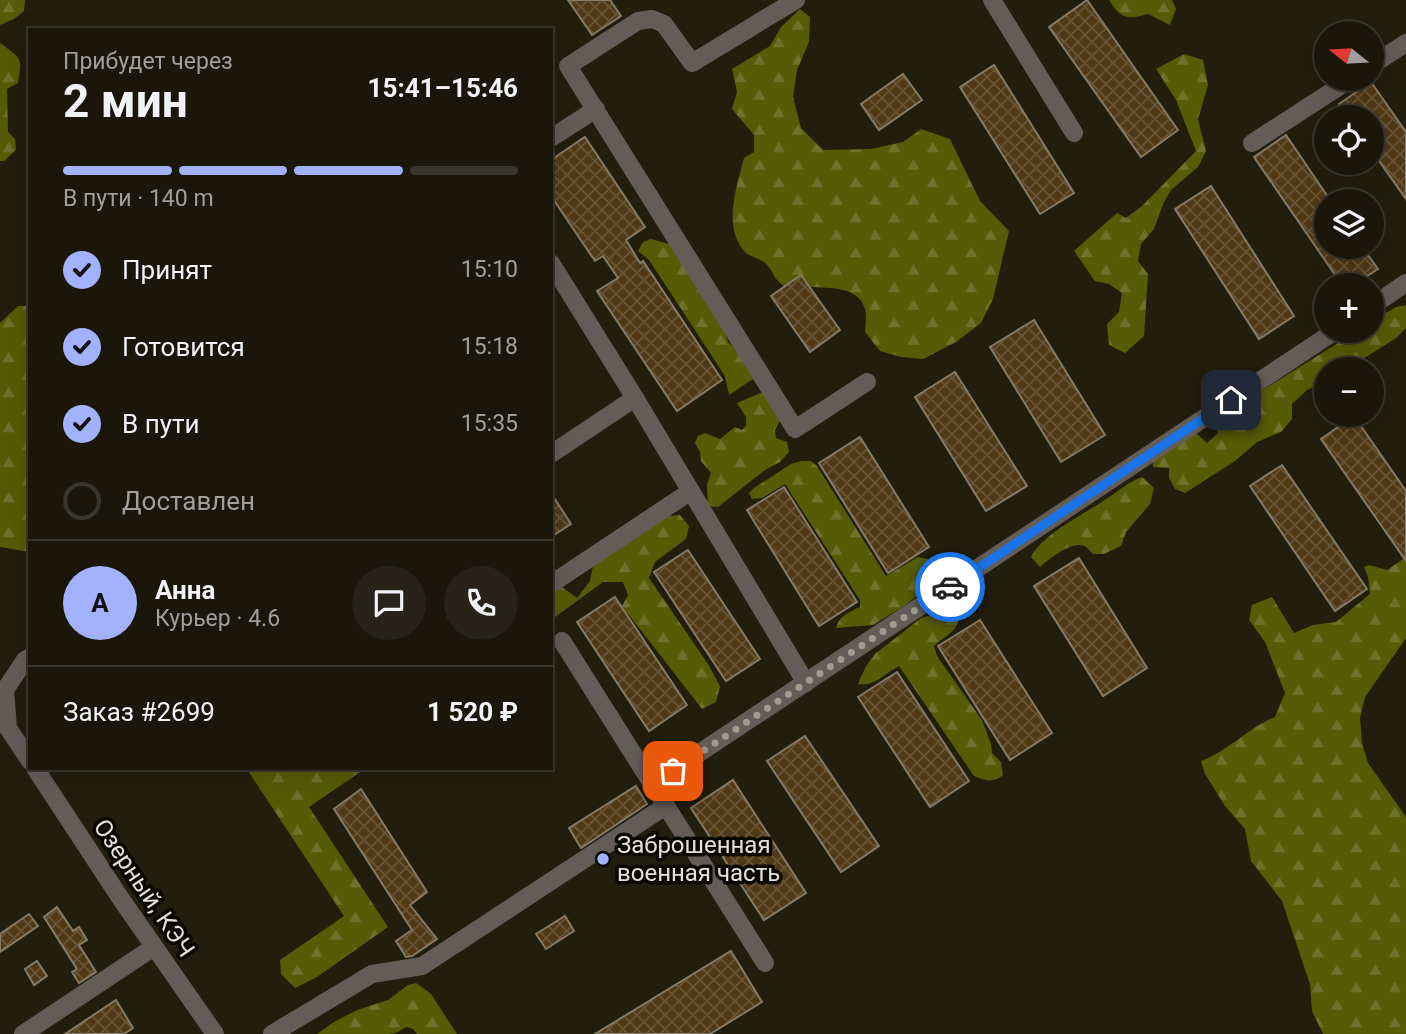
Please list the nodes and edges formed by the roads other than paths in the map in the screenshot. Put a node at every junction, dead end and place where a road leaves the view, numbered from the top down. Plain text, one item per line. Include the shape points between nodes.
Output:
1 (796, 0) edge
2 (992, 0) edge
3 (1406, 43) edge
4 (1384, 57) edge
5 (1332, 91) edge
6 (596, 109) junction
7 (1074, 133) dead end
8 (553, 137) edge
9 (1252, 143) dead end
10 (553, 266) edge
11 (1406, 283) edge
12 (1384, 298) edge
13 (1317, 343) edge
14 (867, 382) dead end
15 (635, 398) junction
16 (553, 453) edge
17 (691, 491) junction
18 (553, 583) edge
19 (562, 641) dead end
20 (28, 658) edge
21 (806, 682) junction
22 (3, 686) edge
23 (28, 758) edge
24 (35, 770) edge
25 (651, 785) junction
26 (664, 807) junction
27 (154, 947) junction
28 (765, 963) dead end
29 (23, 1034) edge
30 (215, 1034) edge
31 (272, 1034) edge

1 - 6 street via 692,63 664,24 652,19 638,21 568,66
2 - 7 street
3 - 4 street
5 - 9 street
6 - 8 street
6 - 14 street via 795,429
10 - 15 street
11 - 12 street
13 - 21 street
15 - 16 street
15 - 17 street
17 - 18 street
17 - 21 street
19 - 25 street
20 - 22 street
21 - 25 street
22 - 23 street via 8,728
24 - 27 street, Озерный, КЭЧ
25 - 26 street
26 - 28 street
26 - 31 street via 422,966 372,974
27 - 29 street
27 - 30 street, Озерный, КЭЧ

